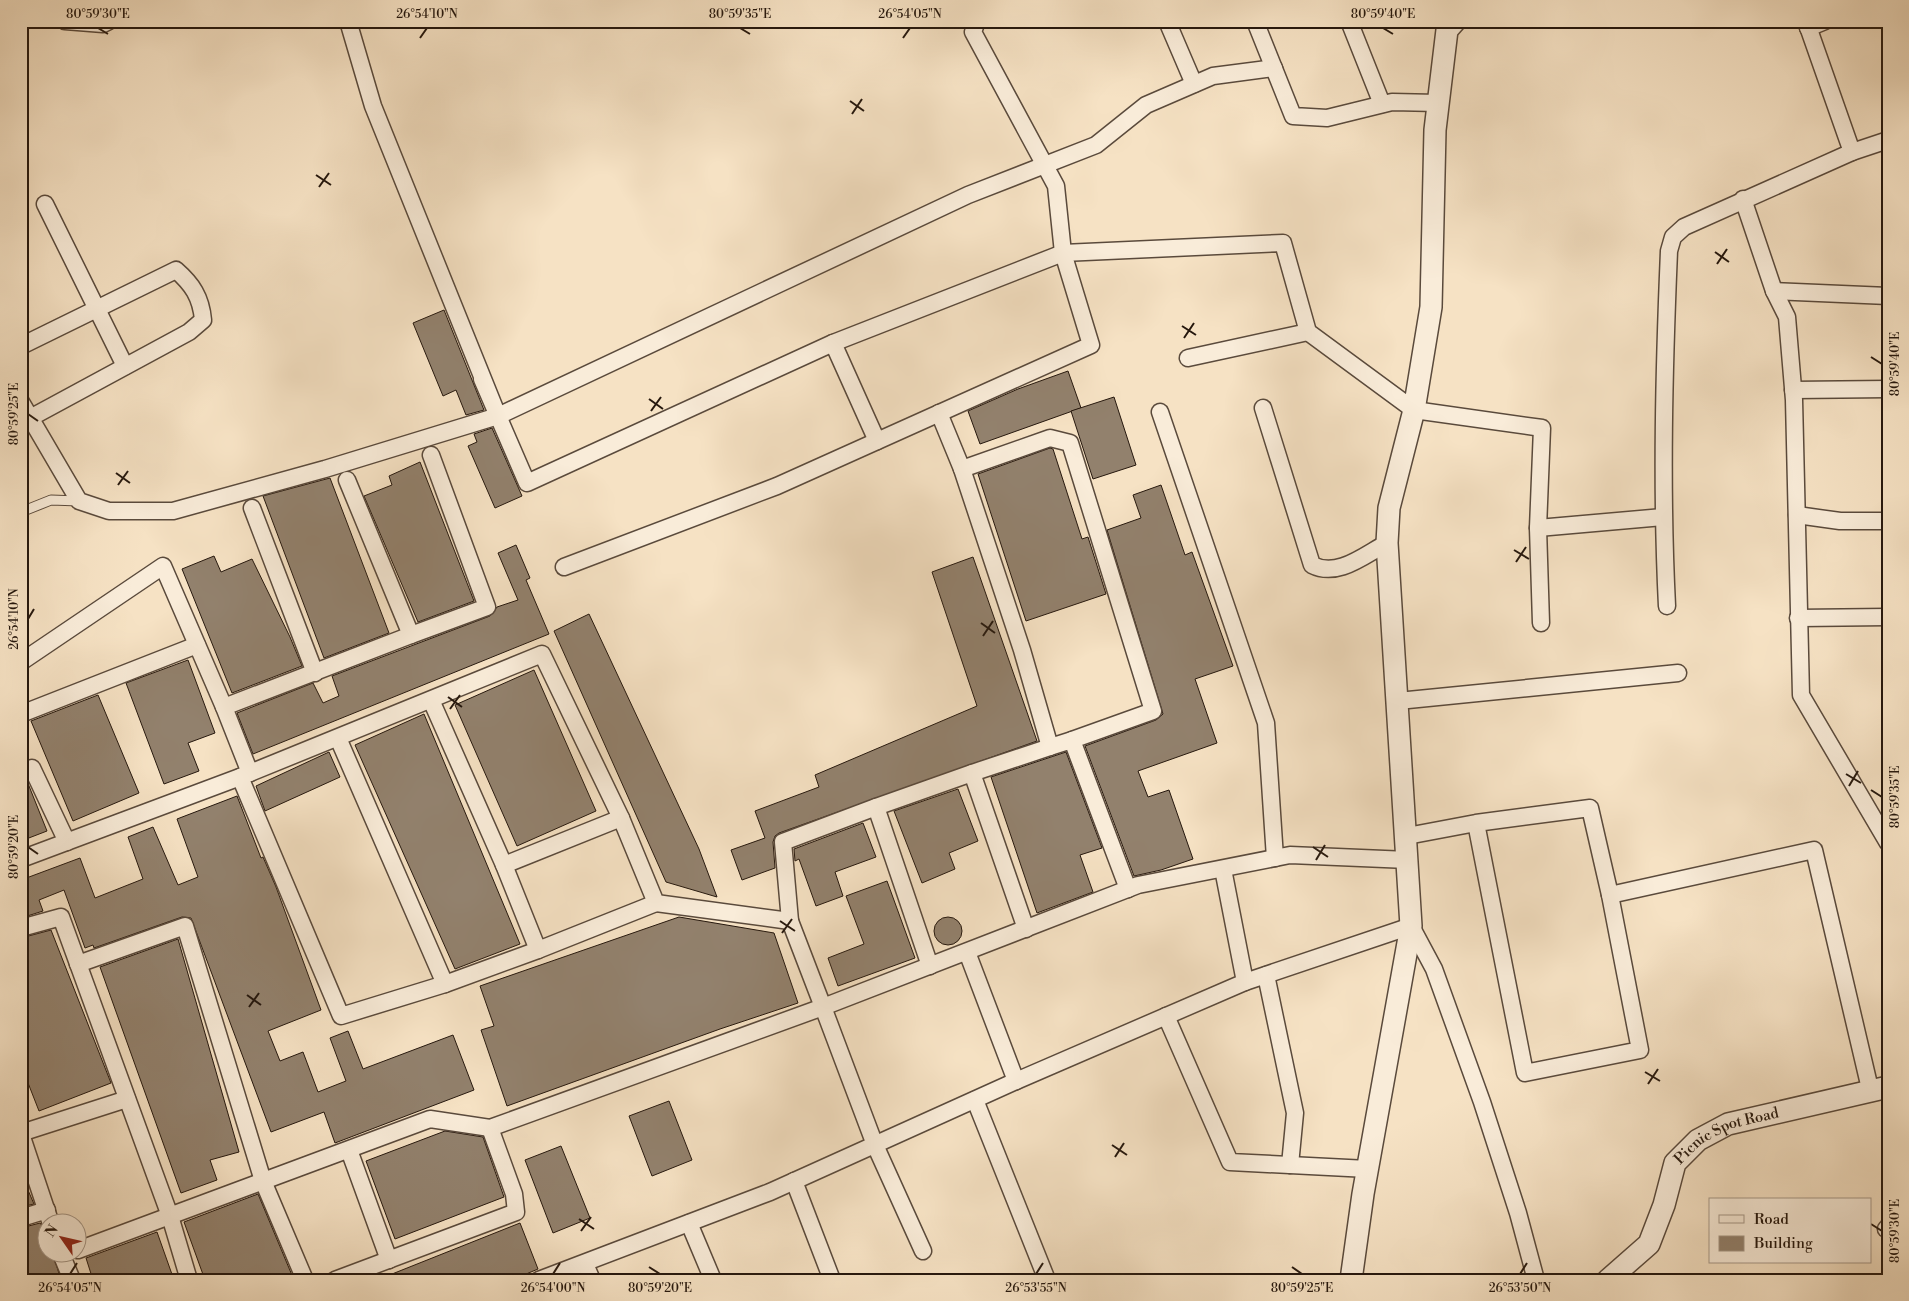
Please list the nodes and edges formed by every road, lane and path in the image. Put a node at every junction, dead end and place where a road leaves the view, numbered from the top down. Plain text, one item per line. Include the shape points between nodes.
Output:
1 (65, 21) edge
2 (109, 21) edge
3 (348, 21) edge
4 (977, 21) edge
5 (1167, 21) edge
6 (1255, 21) edge
7 (1349, 21) edge
8 (1825, 21) edge
9 (1449, 24) edge
10 (1807, 25) edge
11 (1274, 68) junction
12 (1194, 84) junction
13 (1438, 103) junction
14 (1382, 104) junction
15 (1888, 140) edge
16 (1852, 152) junction
17 (1044, 165) junction
18 (1743, 199) junction
19 (44, 204) dead end
20 (1063, 253) junction
21 (1774, 291) junction
22 (1888, 296) edge
23 (98, 309) junction
24 (1308, 332) junction
25 (833, 343) junction
26 (21, 346) edge
27 (1188, 358) dead end
28 (126, 366) junction
29 (1888, 389) edge
30 (1793, 390) junction
31 (21, 402) edge
32 (1263, 408) dead end
33 (1414, 410) junction
34 (1160, 412) dead end
35 (939, 413) junction
36 (498, 416) junction
37 (30, 418) junction
38 (877, 441) junction
39 (431, 455) dead end
40 (962, 469) junction
41 (347, 480) dead end
42 (79, 501) junction
43 (252, 508) dead end
44 (21, 512) edge
45 (1797, 515) junction
46 (1663, 517) junction
47 (1888, 521) edge
48 (1538, 528) junction
49 (1387, 543) junction
50 (564, 568) dead end
51 (1667, 606) dead end
52 (1888, 617) edge
53 (1798, 618) junction
54 (1541, 623) dead end
55 (411, 635) junction
56 (197, 646) junction
57 (21, 662) edge
58 (315, 673) junction
59 (1678, 673) dead end
60 (431, 700) junction
61 (1398, 701) junction
62 (224, 708) junction
63 (21, 714) edge
64 (338, 738) junction
65 (1072, 740) junction
66 (1050, 747) junction
67 (32, 768) dead end
68 (972, 773) junction
69 (245, 775) junction
70 (876, 806) junction
71 (621, 818) junction
72 (1476, 823) junction
73 (1885, 831) edge
74 (1407, 836) junction
75 (67, 842) junction
76 (1275, 858) junction
77 (21, 859) edge
78 (1408, 860) junction
79 (504, 865) junction
80 (1223, 868) junction
81 (1128, 889) junction
82 (1610, 895) junction
83 (656, 903) junction
84 (790, 921) junction
85 (1411, 926) junction
86 (21, 928) edge
87 (1026, 929) junction
88 (538, 950) junction
89 (968, 952) junction
90 (78, 964) junction
91 (930, 966) junction
92 (1266, 975) junction
93 (1245, 982) junction
94 (445, 984) junction
95 (823, 1007) junction
96 (1166, 1016) junction
97 (1016, 1081) junction
98 (1879, 1090) edge
99 (127, 1098) junction
100 (976, 1100) junction
101 (490, 1128) junction
102 (21, 1133) edge
103 (875, 1145) junction
104 (349, 1150) junction
105 (1290, 1165) junction
106 (1368, 1169) junction
107 (263, 1181) junction
108 (794, 1182) junction
109 (48, 1214) edge
110 (170, 1216) junction
111 (38, 1217) edge
112 (21, 1218) edge
113 (689, 1223) junction
114 (88, 1246) edge
115 (923, 1251) dead end
116 (389, 1260) junction
117 (70, 1264) edge
118 (585, 1264) junction
119 (1044, 1279) edge
120 (72, 1280) edge
121 (189, 1280) edge
122 (305, 1280) edge
123 (335, 1280) edge
124 (539, 1280) edge
125 (592, 1280) edge
126 (712, 1280) edge
127 (832, 1280) edge
128 (1351, 1280) edge
129 (1536, 1280) edge
130 (1608, 1280) edge

1 - 2 street via 102,24
3 - 36 street via 373,106
4 - 17 street via 973,32
5 - 12 street
6 - 11 street
7 - 14 street
8 - 10 street
9 - 13 street
10 - 16 street
11 - 12 street via 1213,76
11 - 14 street via 1293,116 1327,118
12 - 17 street via 1146,105 1096,145
13 - 14 street
13 - 33 street via 1434,280
15 - 16 street
16 - 18 street
17 - 20 street via 1056,186
17 - 36 street via 968,195
18 - 21 street
18 - 46 street via 1684,227 1673,236 1663,399
19 - 23 street
20 - 24 street via 1284,243
20 - 25 street
20 - 35 street via 1091,345
21 - 22 street
21 - 30 street via 1787,317
23 - 26 street
23 - 28 street
23 - 28 street via 176,270 192,284 203,320 189,332
24 - 27 street
24 - 33 street
25 - 36 street via 527,483
25 - 38 street
28 - 37 street
29 - 30 street
30 - 45 street
31 - 37 street
32 - 49 street via 1312,565 1321,570 1338,569
33 - 48 street via 1542,428
33 - 49 street via 1389,508
34 - 76 street via 1266,723
35 - 38 street
35 - 40 street
36 - 42 street via 326,470 173,511 109,511
37 - 42 street
38 - 50 street via 777,486
39 - 55 street via 487,607
40 - 65 street via 1050,438 1070,443 1153,711
40 - 66 street via 1022,650
41 - 55 street
42 - 44 lane via 50,500
43 - 58 street
45 - 47 street via 1840,521
45 - 53 street
46 - 48 street
46 - 51 street
48 - 54 street
49 - 61 street
52 - 53 street
53 - 73 street via 1801,695
55 - 58 street
56 - 57 street via 163,566
56 - 62 street
56 - 63 street
58 - 62 street
59 - 61 street
60 - 64 street
60 - 71 street via 542,654
60 - 79 street
61 - 74 street
62 - 69 street
64 - 69 street
64 - 94 street
65 - 66 street
65 - 81 street
66 - 68 street
67 - 75 street
68 - 70 street
68 - 87 street
69 - 75 street
69 - 94 street via 341,1016
70 - 84 street via 783,842
70 - 91 street
71 - 79 street
71 - 83 street
72 - 74 street
72 - 82 street via 1590,808
72 - 82 street via 1526,1073 1640,1050
74 - 78 street
75 - 77 street
76 - 78 street via 1290,855
76 - 80 street
78 - 85 street
79 - 88 street
80 - 81 street
80 - 93 street
81 - 87 street
82 - 98 street via 1814,850
83 - 84 street
83 - 88 street
84 - 95 street
85 - 92 street
85 - 106 street
85 - 129 street via 1434,969 1482,1102
86 - 90 street via 61,916
87 - 89 street
88 - 94 street
89 - 91 street
89 - 97 street
90 - 99 street
90 - 107 street via 185,926
91 - 95 street
92 - 93 street
92 - 105 street via 1295,1113
93 - 96 street
95 - 101 street
95 - 103 street
96 - 97 street
96 - 105 street via 1230,1162
97 - 100 street
98 - 130 street, Picnic Spot Road via 1728,1124 1698,1140 1676,1163 1649,1244
99 - 102 street
99 - 110 street
100 - 103 street
100 - 119 street
101 - 104 street via 430,1119
101 - 116 street via 514,1194 516,1212
102 - 109 street
103 - 108 street
103 - 115 street
104 - 107 street
104 - 116 street
105 - 106 street
106 - 128 street
107 - 110 street
107 - 122 street
108 - 113 street
108 - 127 street
110 - 114 street
110 - 121 street
111 - 112 street
113 - 118 street
113 - 126 street
116 - 123 street
117 - 120 street
118 - 124 street
118 - 125 street

